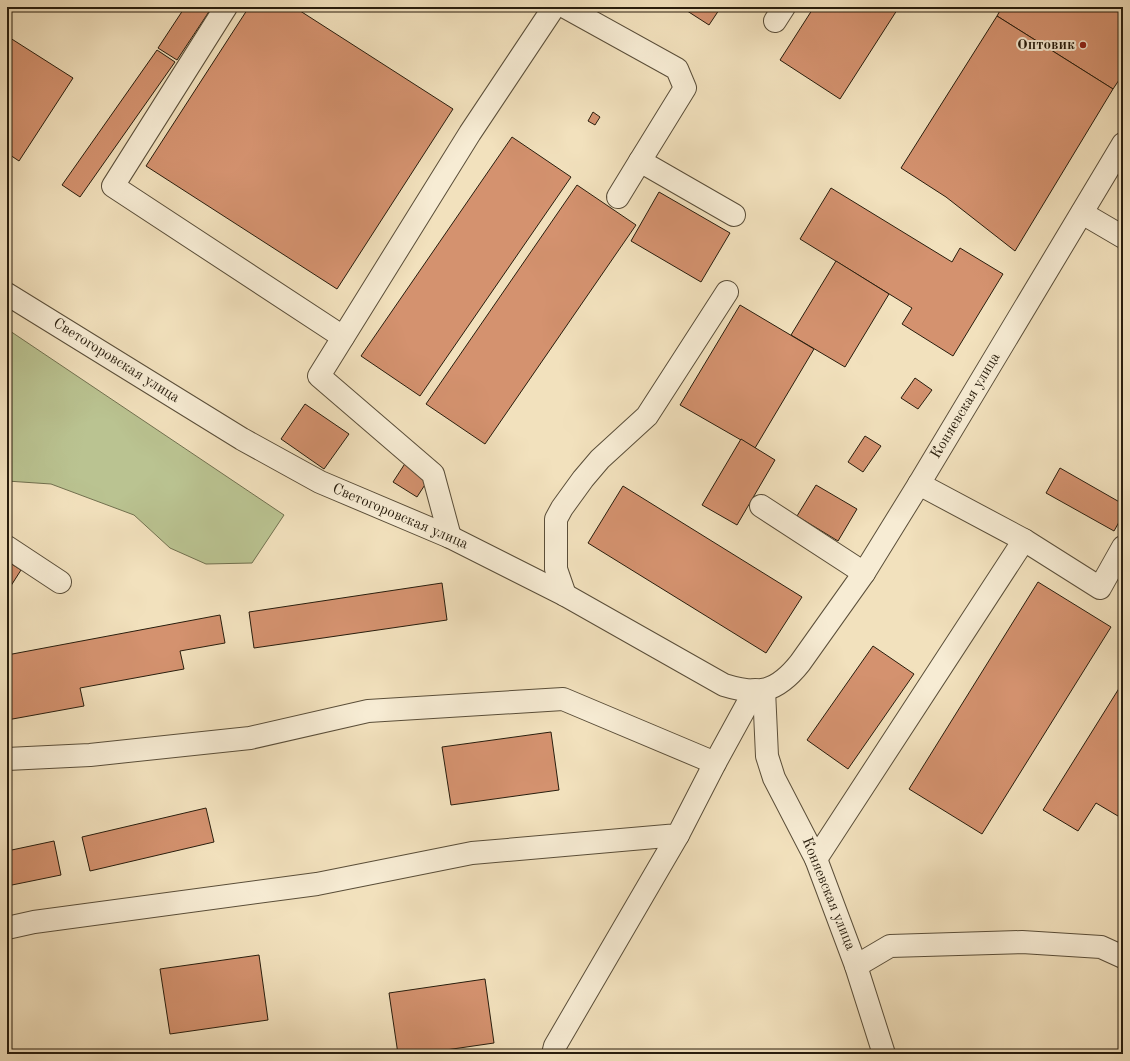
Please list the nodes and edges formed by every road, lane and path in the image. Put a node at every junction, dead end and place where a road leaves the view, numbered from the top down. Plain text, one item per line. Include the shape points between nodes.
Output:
1 (226, 7) edge
2 (554, 7) edge
3 (565, 7) edge
4 (1123, 144) edge
5 (640, 161) junction
6 (618, 197) dead end
7 (1082, 213) junction
8 (734, 215) dead end
9 (1123, 237) edge
10 (727, 292) dead end
11 (7, 294) edge
12 (343, 337) junction
13 (919, 484) junction
14 (761, 506) dead end
15 (450, 537) junction
16 (1024, 540) junction
17 (7, 547) edge
18 (1123, 547) edge
19 (864, 573) junction
20 (60, 582) dead end
21 (565, 595) junction
22 (800, 663) joint
23 (759, 690) junction
24 (7, 758) edge
25 (715, 763) junction
26 (678, 835) junction
27 (816, 858) junction
28 (7, 928) edge
29 (1123, 957) edge
30 (856, 966) junction
31 (552, 1054) edge
32 (884, 1054) edge

1 - 12 street via 113,186
2 - 12 street via 470,133
3 - 5 street via 677,69 685,88
4 - 7 street, Коняевская улица
5 - 6 street
5 - 8 street
7 - 9 street
7 - 13 street, Коняевская улица
10 - 21 street via 647,416 600,459 556,519 556,569
11 - 15 street, Светогоровская улица via 242,439 320,482
12 - 15 street via 319,376 434,474
13 - 16 street
13 - 19 street, Коняевская улица
14 - 19 street
15 - 21 street, Светогоровская улица
16 - 18 street via 1100,588
16 - 27 street
17 - 20 street
19 - 22 street, Коняевская улица
21 - 23 street, Светогоровская улица via 724,686 740,690
22 - 23 street, Светогоровская улица via 790,675 774,687
23 - 25 street
23 - 27 street, Коняевская улица via 767,756 774,778
24 - 25 street via 90,755 250,738 368,711 563,698
25 - 26 street
26 - 28 street via 472,853 318,884 34,922
26 - 31 street
27 - 30 street, Коняевская улица
29 - 30 street via 1101,947 1014,942 890,946
30 - 32 street, Коняевская улица

